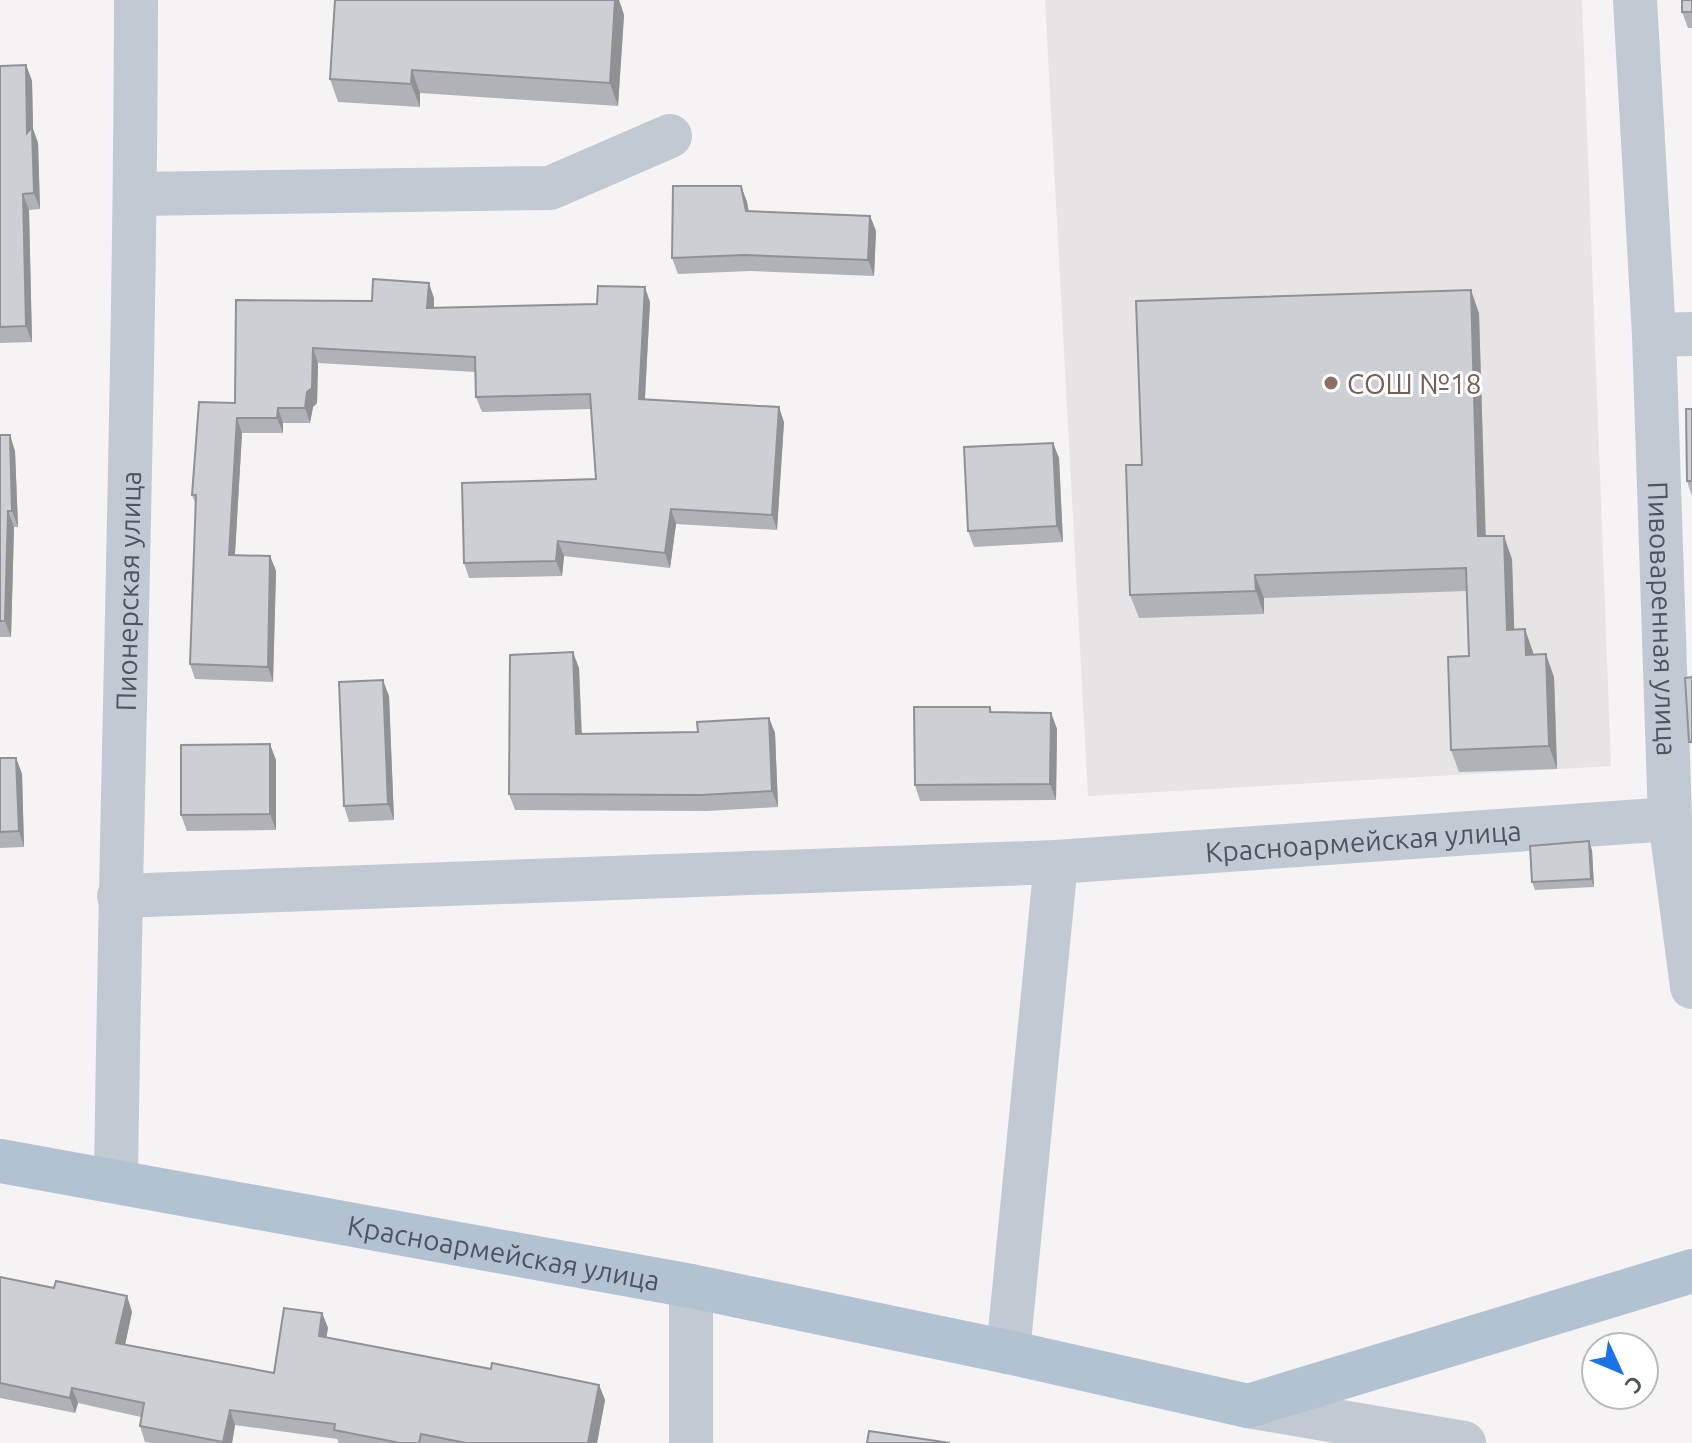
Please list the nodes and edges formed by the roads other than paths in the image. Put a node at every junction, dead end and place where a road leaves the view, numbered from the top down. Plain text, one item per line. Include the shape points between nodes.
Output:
1 (136, 0) edge
2 (1635, 0) edge
3 (670, 136) dead end
4 (135, 194) junction
5 (1673, 334) edge
6 (1670, 819) junction
7 (1056, 862) junction
8 (119, 896) junction
9 (1692, 987) edge
10 (0, 1161) edge
11 (116, 1181) junction
12 (1692, 1271) edge
13 (691, 1286) junction
14 (1008, 1352) junction
15 (1248, 1406) junction
16 (691, 1443) edge
17 (1464, 1443) edge

1 - 4 street, Пионерская улица
2 - 5 street, Пивоваренная улица
3 - 4 street via 550,188
4 - 8 street, Пионерская улица
5 - 6 street, Пивоваренная улица
6 - 7 street, Красноармейская улица
6 - 9 street, Пивоваренная улица
7 - 8 street, Красноармейская улица
7 - 14 street
8 - 11 street, Пионерская улица
10 - 11 main road, Красноармейская улица
11 - 13 main road, Красноармейская улица
12 - 15 main road, Красноармейская улица
13 - 14 main road, Красноармейская улица
13 - 16 street
14 - 15 main road, Красноармейская улица
15 - 17 street, Красноармейская улица

